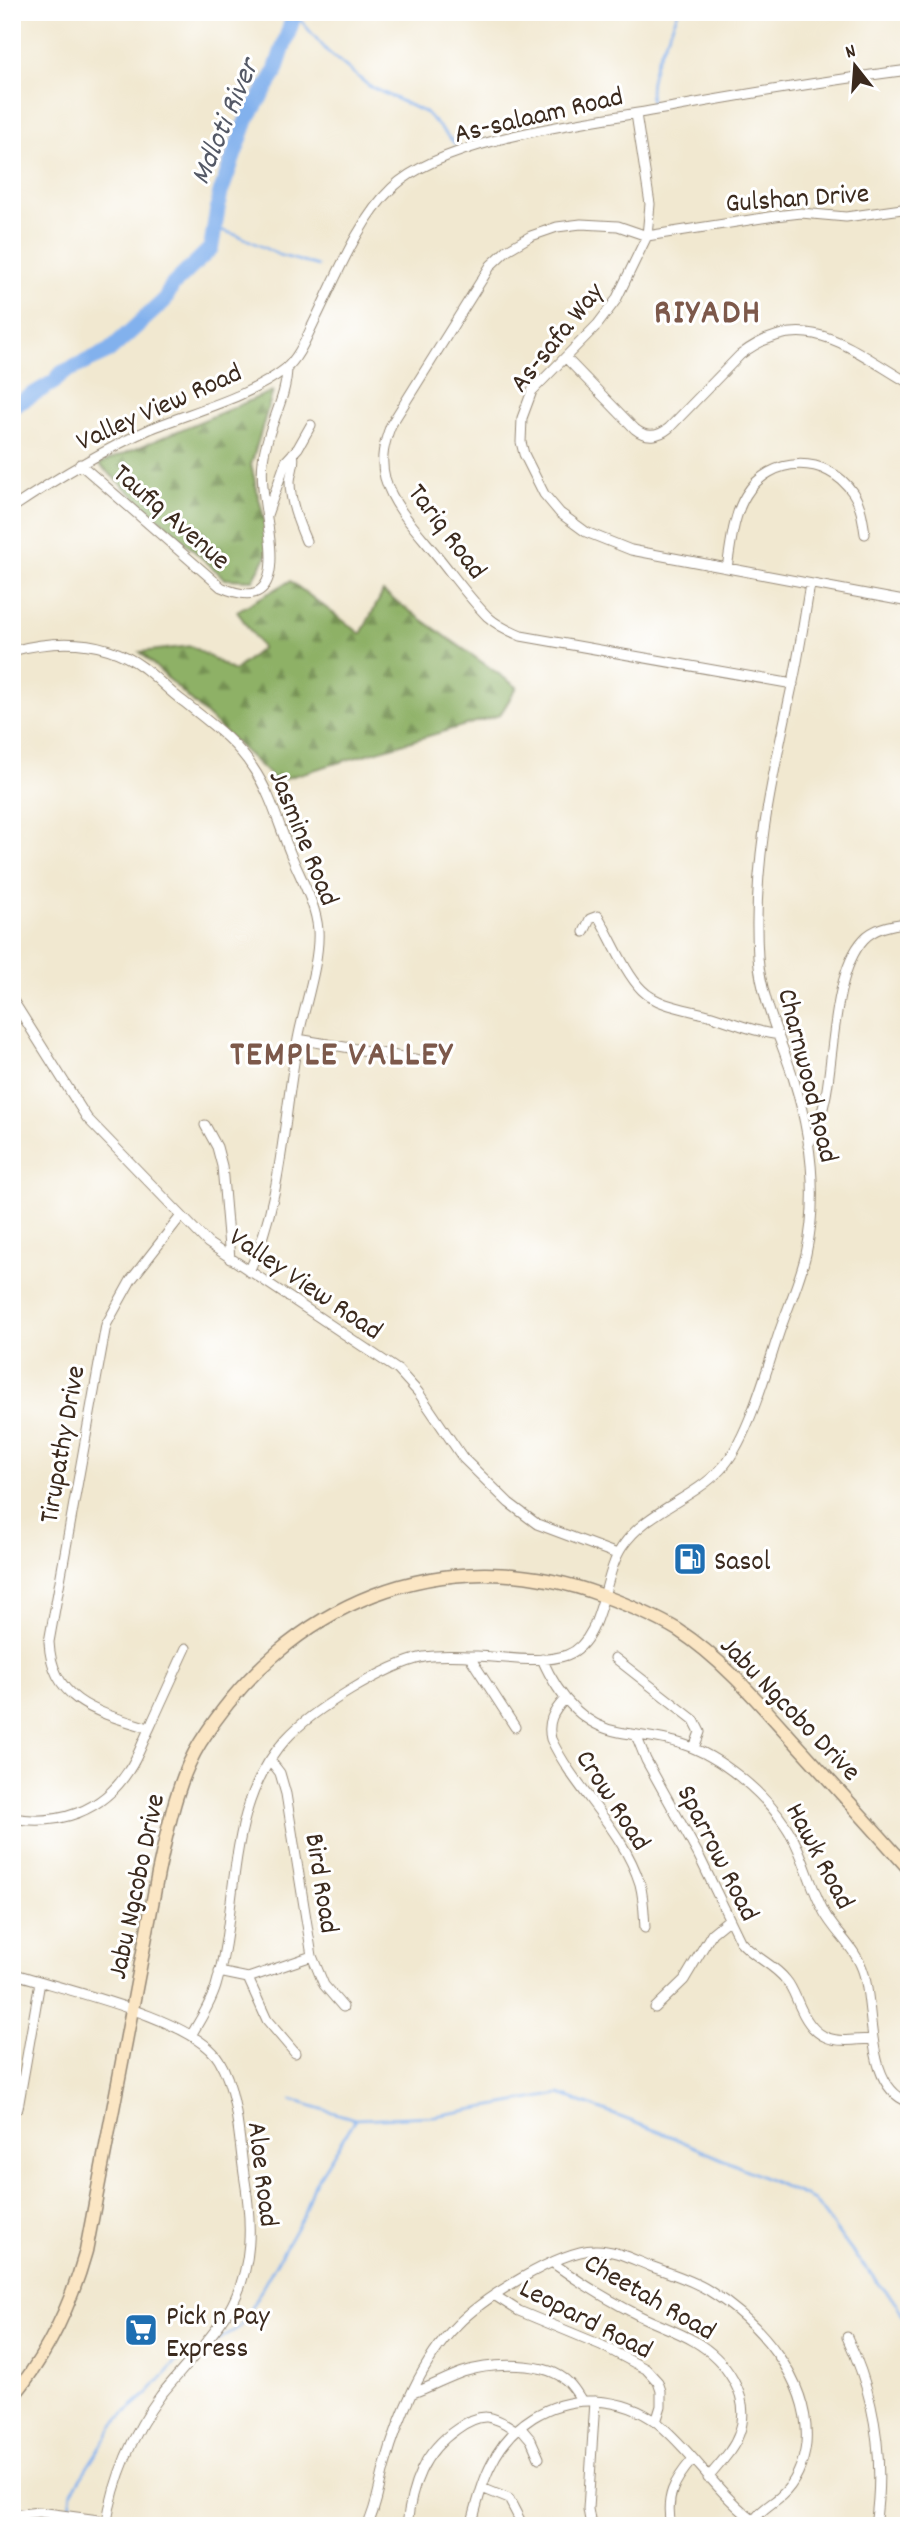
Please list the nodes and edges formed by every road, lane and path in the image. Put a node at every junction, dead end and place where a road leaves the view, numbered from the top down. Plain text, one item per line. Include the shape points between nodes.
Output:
1 (909, 70) edge
2 (636, 114) junction
3 (909, 208) edge
4 (647, 236) junction
5 (566, 358) junction
6 (287, 367) junction
7 (909, 383) edge
8 (311, 425) dead end
9 (293, 453) junction
10 (79, 464) junction
11 (12, 508) edge
12 (266, 517) junction
13 (864, 534) dead end
14 (306, 541) dead end
15 (727, 568) junction
16 (810, 584) junction
17 (909, 602) edge
18 (12, 651) edge
19 (793, 684) junction
20 (909, 923) edge
21 (584, 932) dead end
22 (12, 999) edge
23 (779, 1035) junction
24 (298, 1039) junction
25 (420, 1060) dead end
26 (205, 1125) dead end
27 (808, 1146) junction
28 (181, 1216) junction
29 (230, 1259) junction
30 (249, 1272) junction
31 (617, 1554) junction
32 (604, 1596) junction
33 (186, 1648) dead end
34 (469, 1656) junction
35 (615, 1658) dead end
36 (542, 1659) junction
37 (564, 1700) junction
38 (515, 1727) dead end
39 (149, 1728) junction
40 (636, 1735) junction
41 (694, 1748) junction
42 (270, 1760) junction
43 (12, 1818) edge
44 (909, 1868) edge
45 (729, 1920) junction
46 (645, 1928) dead end
47 (312, 1956) junction
48 (219, 1972) junction
49 (12, 1973) edge
50 (248, 1978) junction
51 (40, 1982) junction
52 (343, 2007) dead end
53 (655, 2008) dead end
54 (134, 2010) junction
55 (191, 2034) junction
56 (873, 2039) junction
57 (295, 2053) dead end
58 (909, 2102) edge
59 (18, 2109) dead end
60 (553, 2263) junction
61 (494, 2295) junction
62 (846, 2337) dead end
63 (413, 2393) junction
64 (12, 2398) edge
65 (582, 2401) junction
66 (595, 2401) junction
67 (656, 2422) junction
68 (517, 2429) junction
69 (539, 2458) dead end
70 (692, 2460) junction
71 (708, 2478) junction
72 (482, 2488) junction
73 (12, 2515) edge
74 (106, 2523) edge
75 (756, 2524) edge
76 (367, 2526) edge
77 (407, 2526) edge
78 (471, 2526) edge
79 (523, 2526) edge
80 (591, 2526) edge
81 (671, 2526) edge
82 (875, 2526) edge

1 - 2 street, As-salaam Road
2 - 4 street, As-safa Way via 650,204
2 - 6 street, As-salaam Road via 515,136 433,161 411,173 368,219
3 - 4 street, Gulshan Drive via 846,217 801,213
4 - 5 street, As-safa Way via 616,300
4 - 19 street, Tariq Road via 618,226 569,225 531,236 499,257 391,425 384,443 385,478 398,507 470,597 504,629 521,636
5 - 7 street via 645,435 665,432 740,355 786,332 825,336
5 - 15 street, As-safa Way via 532,391 522,418 524,454 544,494 566,518 608,542
6 - 10 street, Valley View Road via 261,384
6 - 12 street, Taufiq Avenue via 286,385 264,450
8 - 9 street
9 - 12 street
9 - 14 street via 291,493
10 - 11 street, Valley View Road
10 - 12 street, Taufiq Avenue via 230,592 256,591 268,582 272,558
13 - 15 street via 857,499 846,485 813,464 789,464 764,475 746,495
15 - 16 street, As-safa Way
16 - 17 street, As-safa Way
16 - 19 street, Charnwood Road
18 - 24 street, Jasmine Road via 68,643 120,654 230,739 253,766 312,905 318,930
19 - 23 street, Charnwood Road via 764,820 757,892 758,962
20 - 27 street via 875,930 850,960 826,1096
21 - 23 street via 590,919 598,916 631,976 654,999 750,1031
22 - 28 street, Valley View Road via 87,1118
23 - 27 street, Charnwood Road
24 - 25 street
24 - 30 street, Jasmine Road via 267,1229
26 - 29 street via 222,1166
27 - 31 street, Charnwood Road via 813,1193 805,1259 735,1449 724,1467 645,1523
28 - 29 street, Valley View Road
28 - 39 street, Tirupathy Drive via 131,1280 106,1325 49,1642 57,1679 76,1700 110,1717
29 - 30 street, Valley View Road
30 - 31 street, Valley View Road via 398,1370 463,1458 525,1516
31 - 32 street, Charnwood Road
32 - 36 street, Charnwood Road via 582,1646 568,1655
32 - 44 main road, Jabu Ngcobo Drive via 654,1616 720,1663
32 - 54 main road, Jabu Ngcobo Drive via 521,1577 435,1577 357,1602 281,1649 219,1715 183,1778 158,1873
33 - 39 street
34 - 36 street, Charnwood Road
34 - 38 street
34 - 42 street, Charnwood Road via 418,1658 345,1694 318,1710
35 - 41 street via 694,1720 700,1732
36 - 37 street, Hawk Road
37 - 40 street, Hawk Road via 596,1724
37 - 46 street, Crow Road via 550,1723 551,1739 634,1869
39 - 43 street via 129,1770 92,1808 66,1818
40 - 41 street, Hawk Road
40 - 45 street, Sparrow Road
41 - 56 street, Hawk Road via 754,1788 784,1824 825,1914 860,1964
42 - 47 street, Bird Road via 280,1773 286,1794
42 - 48 street, Charnwood Road via 240,1839
45 - 53 street via 712,1933 684,1980
45 - 56 street, Sparrow Road via 748,1950 784,1977 816,2034 832,2040
47 - 50 street
47 - 52 street, Bird Road via 324,1984
48 - 50 street
48 - 55 street, Charnwood Road via 212,1998
49 - 51 street, Aloe Road
50 - 57 street via 267,2020
51 - 54 street, Aloe Road
51 - 59 street
54 - 55 street, Aloe Road
54 - 64 main road, Jabu Ngcobo Drive via 78,2281 49,2344
55 - 74 street, Aloe Road via 214,2052 227,2079 249,2204 248,2259 226,2315 139,2428 118,2474
56 - 58 street, Hawk Road via 884,2083 899,2099
60 - 61 street
60 - 71 street, Cheetah Road via 633,2312 695,2342 731,2377 743,2406 742,2426 734,2445
60 - 75 street via 582,2251 617,2253 709,2291 743,2316 769,2345 797,2393 806,2445 788,2488
61 - 63 street via 447,2335
61 - 67 street, Leopard Road via 646,2369 661,2391
62 - 82 street via 867,2386 878,2436
63 - 65 street via 466,2371 518,2366 561,2377
63 - 76 street via 389,2451
65 - 66 street
65 - 68 street via 555,2406
66 - 67 street via 624,2406
66 - 80 street via 588,2509
67 - 70 street
68 - 69 street via 531,2440
68 - 72 street via 490,2465
68 - 77 street via 486,2416 440,2442 412,2489
70 - 71 street
70 - 81 street via 670,2493
71 - 75 street
72 - 78 street
72 - 79 street via 509,2499
73 - 74 street via 39,2512

